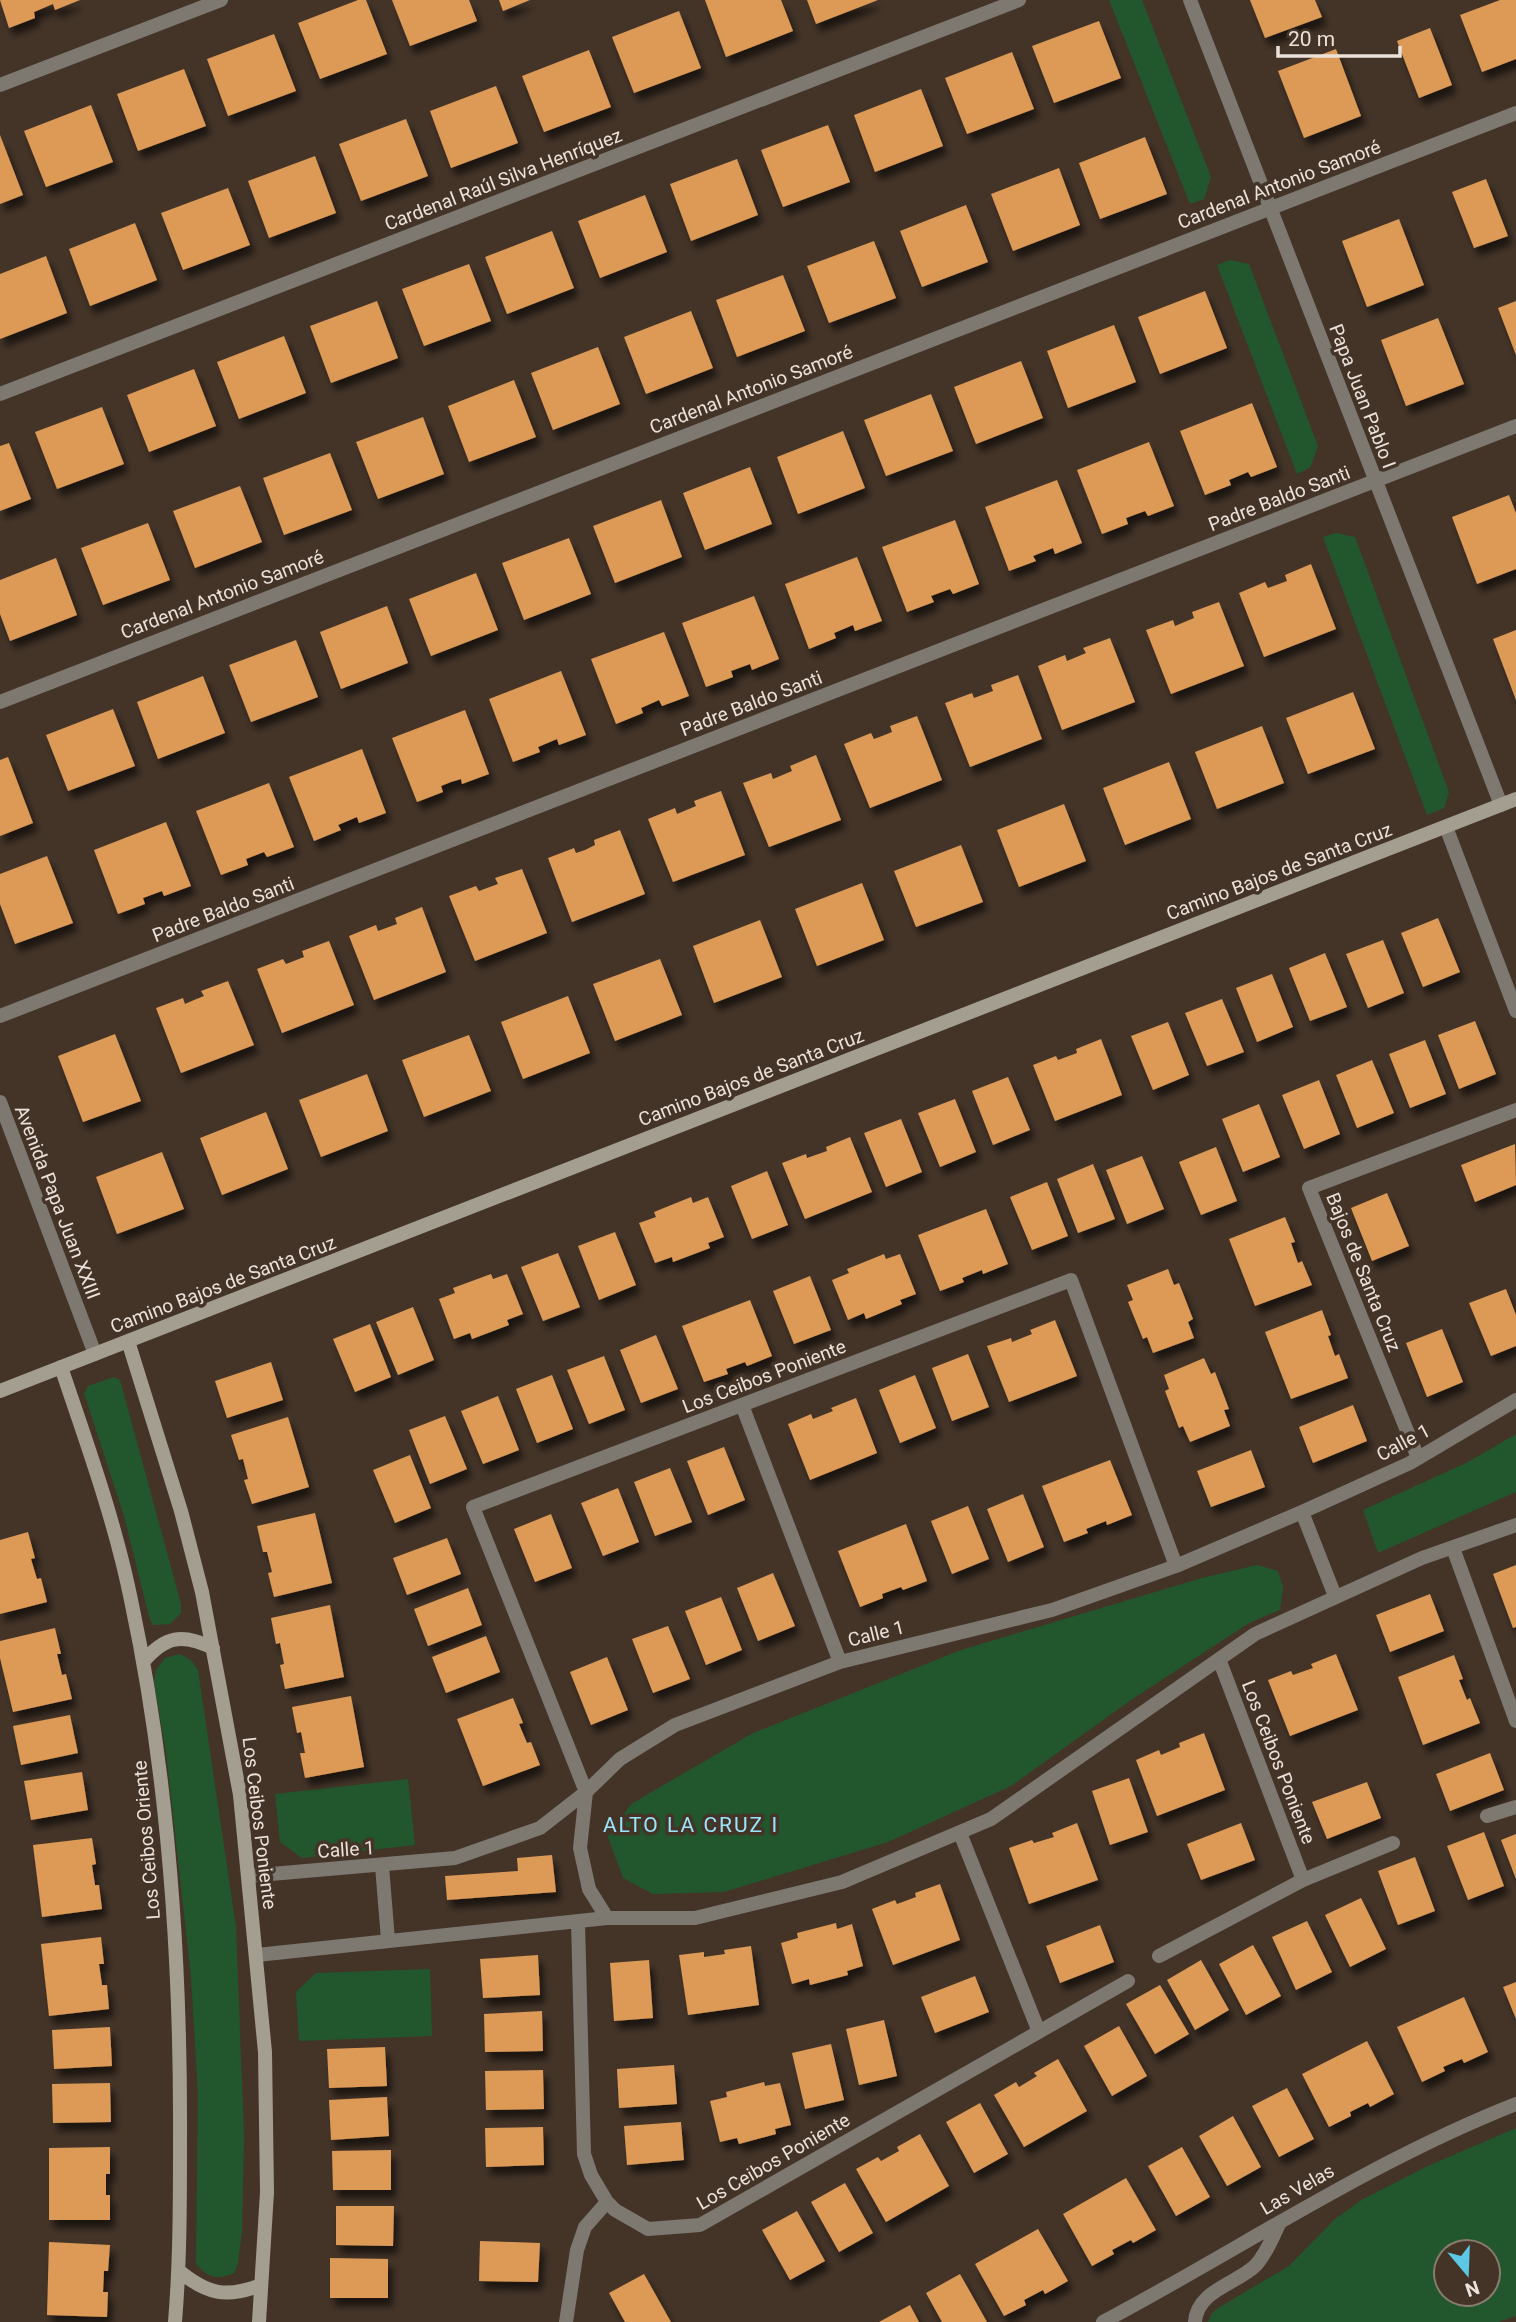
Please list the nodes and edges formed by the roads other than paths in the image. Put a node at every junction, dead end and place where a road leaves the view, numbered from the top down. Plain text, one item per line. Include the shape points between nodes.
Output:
1 (221, 0) edge
2 (1019, 0) edge
3 (1190, 0) edge
4 (0, 85) edge
5 (1516, 113) edge
6 (1270, 208) junction
7 (0, 394) edge
8 (1516, 426) edge
9 (1376, 481) junction
10 (0, 702) edge
11 (1516, 799) edge
12 (1501, 805) junction
13 (1446, 827) junction
14 (1516, 1011) edge
15 (0, 1016) edge
16 (0, 1102) edge
17 (1516, 1110) edge
18 (128, 1341) junction
19 (95, 1354) junction
20 (61, 1367) junction
21 (0, 1391) edge
22 (1516, 1399) edge
23 (742, 1405) junction
24 (1419, 1458) junction
25 (1302, 1512) junction
26 (1516, 1525) edge
27 (1453, 1548) junction
28 (1176, 1566) junction
29 (1335, 1597) junction
30 (213, 1648) junction
31 (1219, 1659) junction
32 (143, 1662) junction
33 (840, 1662) junction
34 (1516, 1721) edge
35 (586, 1792) junction
36 (1516, 1807) edge
37 (1487, 1816) dead end
38 (960, 1833) junction
39 (1393, 1843) dead end
40 (382, 1866) junction
41 (248, 1877) junction
42 (1303, 1880) junction
43 (607, 1918) junction
44 (578, 1922) junction
45 (388, 1940) junction
46 (257, 1955) junction
47 (1159, 1956) dead end
48 (1128, 1981) dead end
49 (1038, 2032) junction
50 (1516, 2104) edge
51 (607, 2202) junction
52 (1280, 2221) junction
53 (179, 2272) junction
54 (261, 2285) junction
55 (1114, 2320) edge
56 (175, 2322) edge
57 (259, 2322) edge
58 (566, 2322) edge
59 (1195, 2322) edge

1 - 4 street
2 - 7 street, Cardenal Raúl Silva Henríquez
3 - 6 street, Papa Juan Pablo I
5 - 6 street, Cardenal Antonio Samoré
6 - 9 street, Papa Juan Pablo I
6 - 10 street, Cardenal Antonio Samoré
8 - 9 street, Padre Baldo Santi
9 - 12 street, Papa Juan Pablo I
9 - 15 street, Padre Baldo Santi
11 - 12 street, Camino Bajos de Santa Cruz
12 - 13 street, Camino Bajos de Santa Cruz
13 - 14 street
13 - 18 street, Camino Bajos de Santa Cruz
16 - 19 street, Avenida Papa Juan XXIII
17 - 24 street, Bajos de Santa Cruz via 1310,1188
18 - 19 street, Camino Bajos de Santa Cruz
18 - 30 street, Los Ceibos Poniente via 181,1511
19 - 20 street, Camino Bajos de Santa Cruz
20 - 21 street, Camino Bajos de Santa Cruz
20 - 32 street, Los Ceibos Oriente via 100,1482
22 - 24 street, Calle 1
23 - 28 street, Los Ceibos Poniente via 1071,1280
23 - 33 street
23 - 35 street, Los Ceibos Poniente via 473,1507
24 - 25 street, Calle 1
25 - 28 street, Calle 1
25 - 29 street
26 - 27 street
27 - 29 street
27 - 34 street
28 - 33 street, Calle 1 via 1052,1610
29 - 31 street via 1255,1634
30 - 32 street via 195,1639 175,1638 156,1646
30 - 41 street, Los Ceibos Poniente via 240,1795
31 - 38 street via 991,1819
31 - 42 street, Los Ceibos Poniente
32 - 53 street, Los Ceibos Oriente via 157,1742 177,1974
33 - 35 street, Calle 1 via 676,1725 620,1759
35 - 40 street, Calle 1 via 540,1828 455,1858
35 - 43 street via 580,1848 589,1889
36 - 37 street
38 - 43 street via 842,1882 695,1918
38 - 49 street
39 - 42 street
40 - 41 street, Calle 1
40 - 45 street
41 - 46 street, Los Ceibos Poniente
42 - 47 street
43 - 44 street
44 - 45 street
44 - 51 street, Los Ceibos Poniente via 584,2154
45 - 46 street
46 - 54 street, Los Ceibos Poniente via 265,2052 267,2192
48 - 49 street, Los Ceibos Poniente
49 - 51 street, Los Ceibos Poniente via 700,2225 648,2229
50 - 52 street, Las Velas via 1412,2148
51 - 58 street via 585,2227 577,2250
52 - 55 street, Las Velas
52 - 59 street via 1261,2259 1206,2298
53 - 54 street via 196,2286 218,2293 240,2293
53 - 56 street, Los Ceibos Oriente
54 - 57 street, Los Ceibos Poniente

